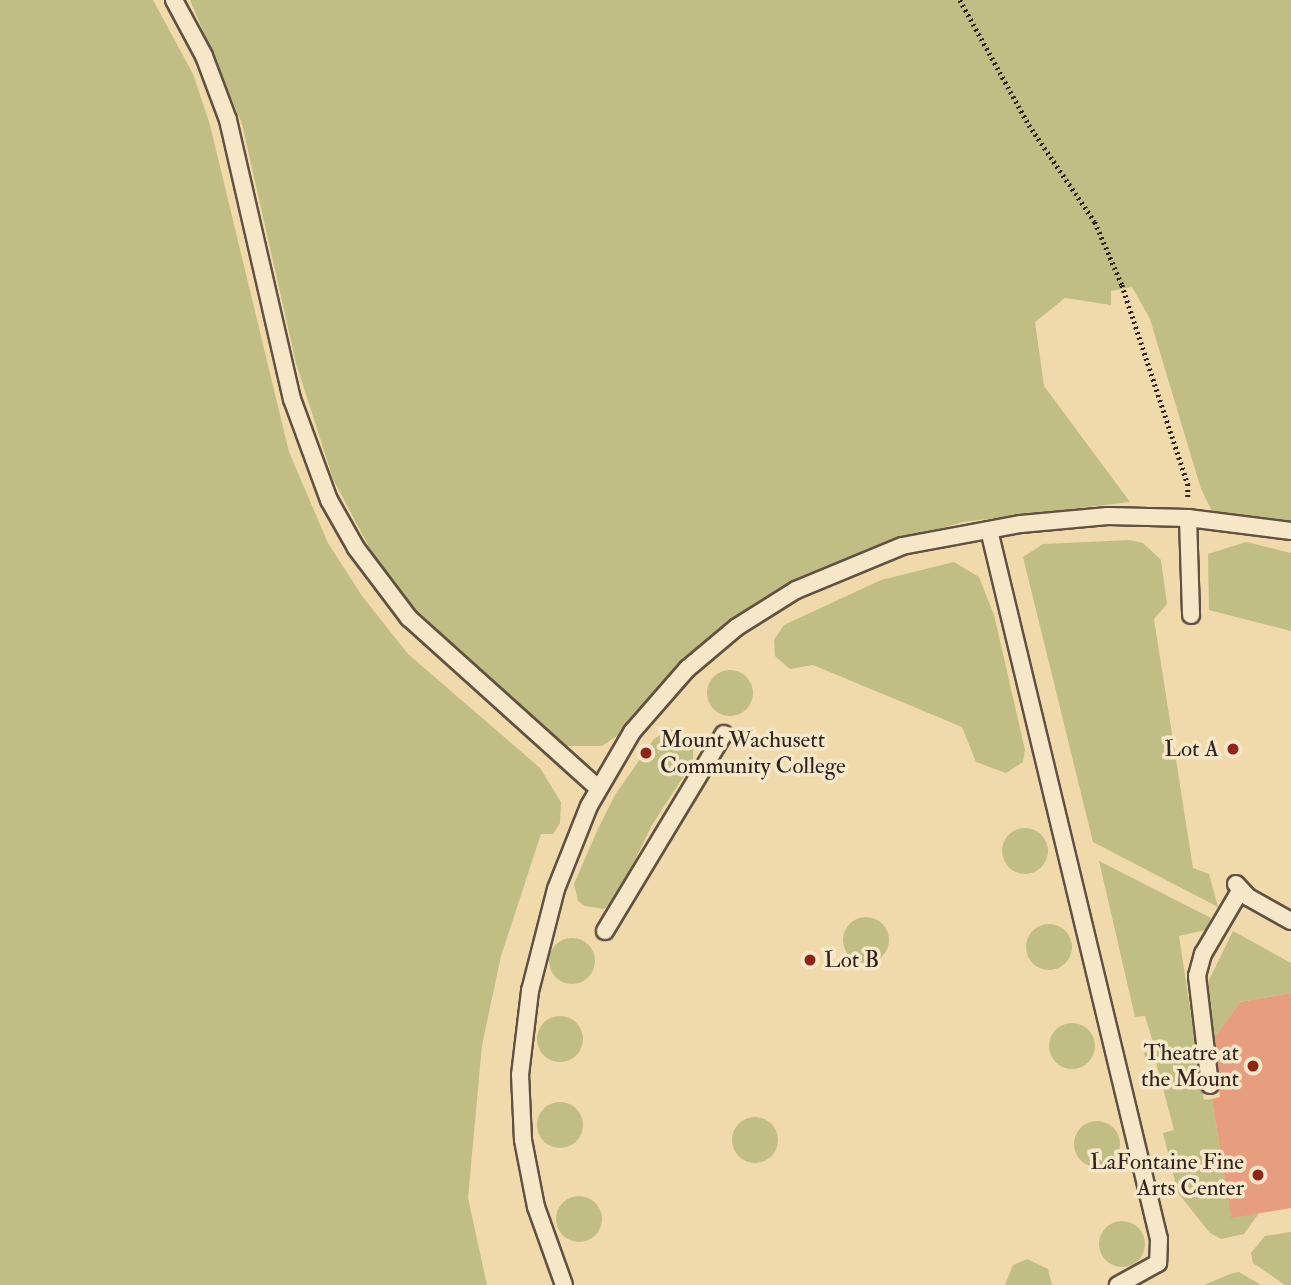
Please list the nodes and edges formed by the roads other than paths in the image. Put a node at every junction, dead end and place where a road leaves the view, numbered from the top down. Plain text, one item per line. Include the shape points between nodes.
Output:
1 (174, 0) edge
2 (1188, 518) junction
3 (989, 530) junction
4 (1291, 531) edge
5 (1191, 615) dead end
6 (724, 734) dead end
7 (598, 788) junction
8 (1291, 921) edge
9 (606, 930) dead end
10 (1210, 1085) dead end
11 (564, 1285) edge
12 (1118, 1285) edge

1 - 7 lane via 204,56 228,120 292,399 329,500 356,548 409,618
2 - 3 lane via 1108,516
2 - 4 lane
2 - 5 lane
3 - 7 lane via 866,558 763,609 711,647 658,699
3 - 12 lane via 1159,1239 1158,1263
6 - 9 lane
7 - 11 lane via 571,847 546,922 530,991 520,1075 529,1174
8 - 10 lane via 1237,887 1203,954 1197,976

